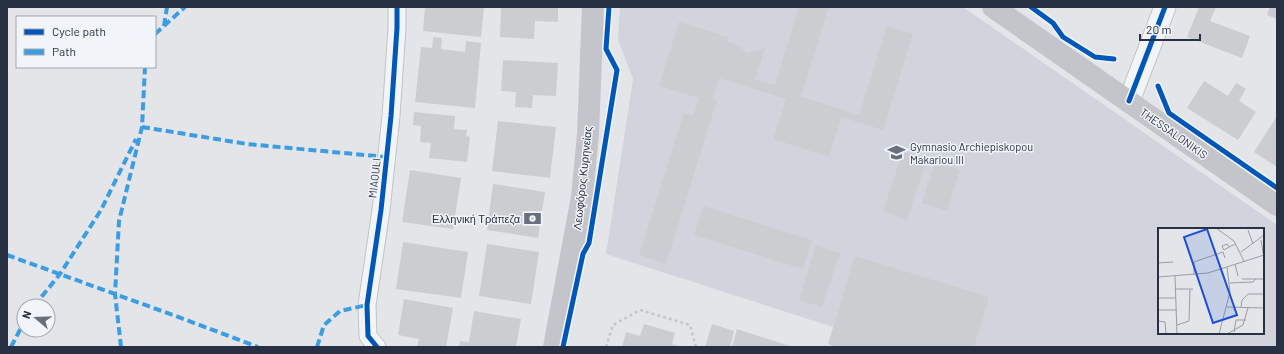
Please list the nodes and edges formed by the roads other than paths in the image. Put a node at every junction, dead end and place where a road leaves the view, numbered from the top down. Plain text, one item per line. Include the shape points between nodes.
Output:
1 (397, 7) edge
2 (594, 7) edge
3 (993, 7) edge
4 (1165, 7) edge
5 (1129, 102) junction
6 (1277, 205) edge
7 (377, 347) edge
8 (554, 347) edge

1 - 7 street, MIAOULI via 391,116 367,305 368,336
2 - 8 main road, Λεωφόρος Κυρηνείας via 588,134 582,197
3 - 5 main road, THESSALONIKIS
4 - 5 street
5 - 6 main road, THESSALONIKIS

